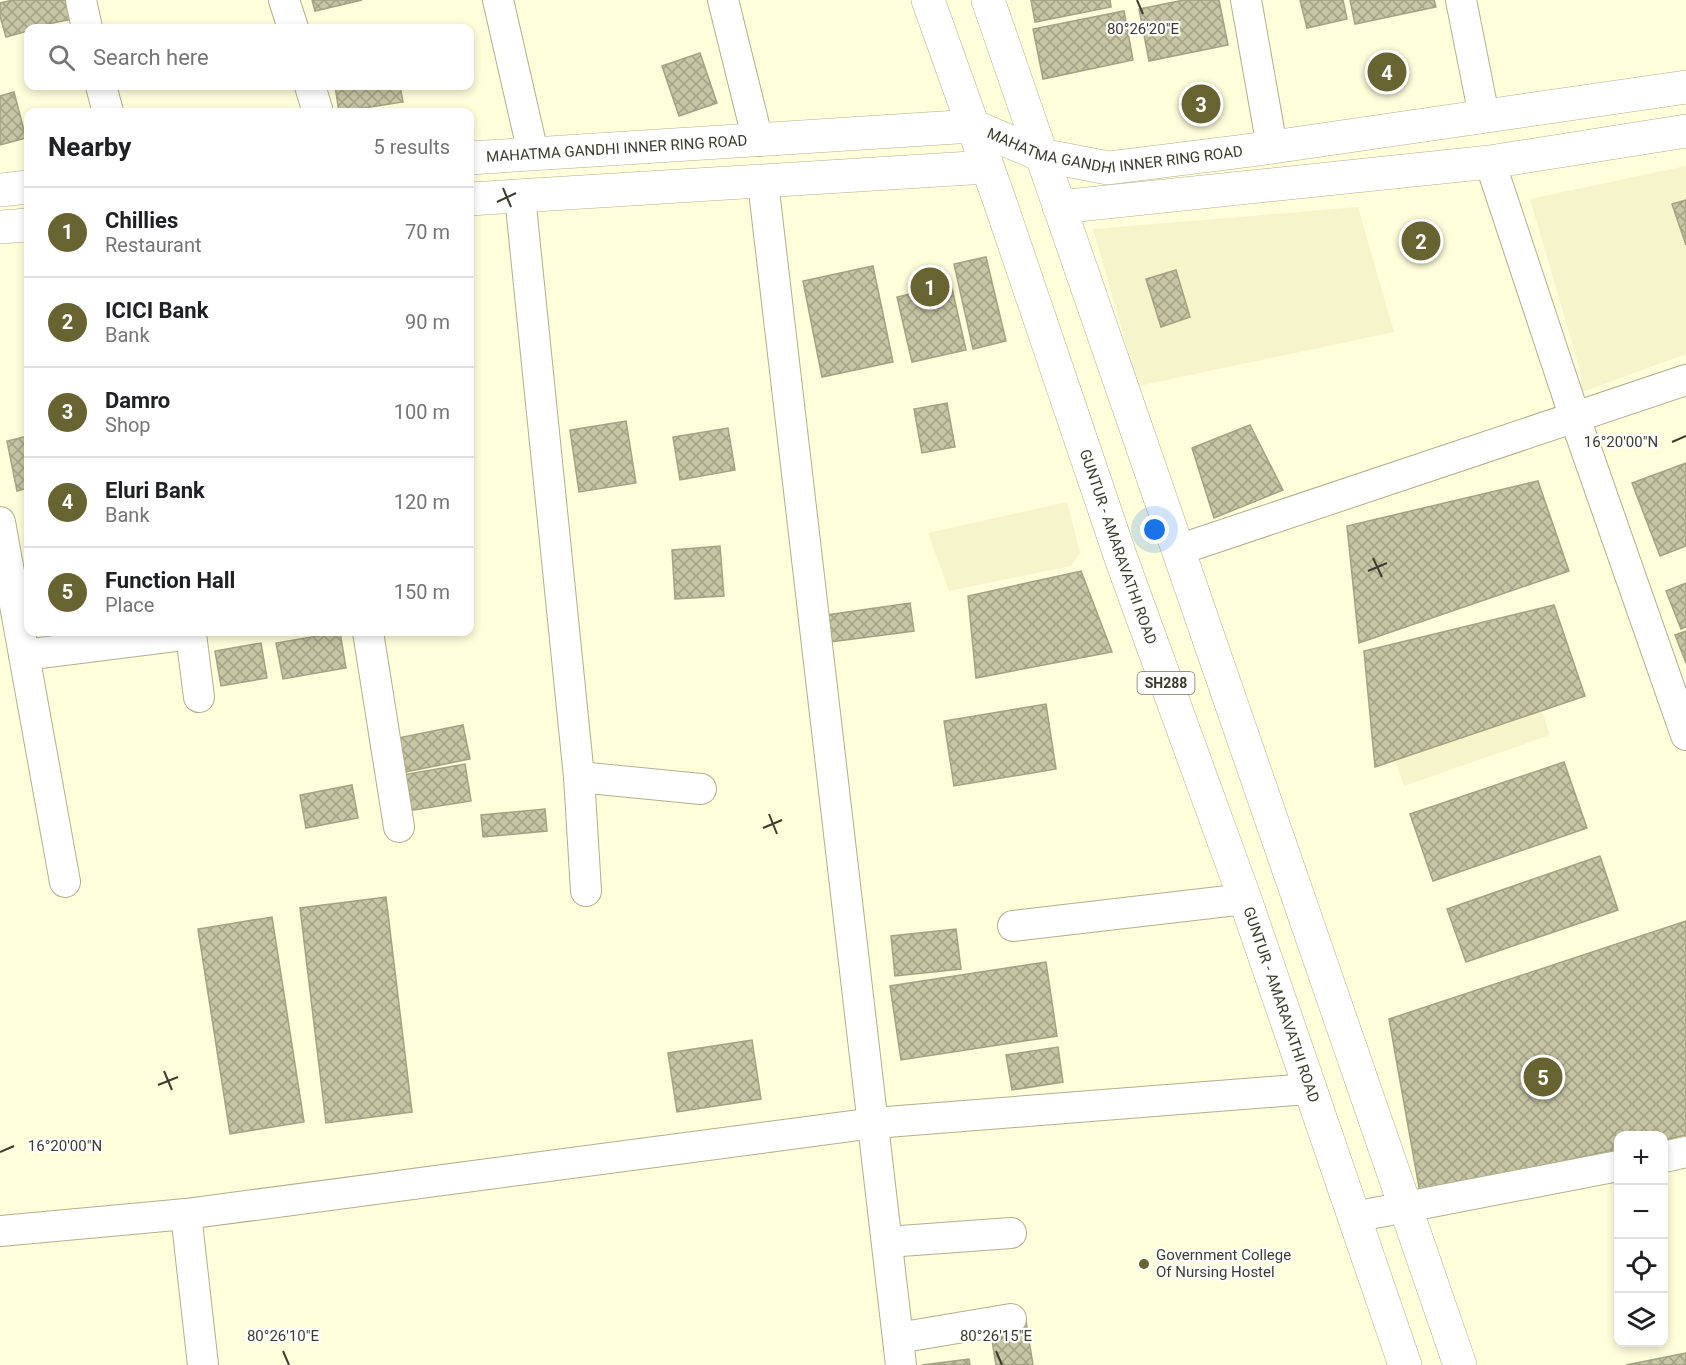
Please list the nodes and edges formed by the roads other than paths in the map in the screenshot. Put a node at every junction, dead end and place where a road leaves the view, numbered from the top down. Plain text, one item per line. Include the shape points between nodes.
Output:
1 (81, 0) edge
2 (284, 0) edge
3 (498, 0) edge
4 (723, 0) edge
5 (928, 0) edge
6 (988, 0) edge
7 (1246, 0) edge
8 (1461, 0) edge
9 (86, 24) edge
10 (292, 24) edge
11 (1686, 87) edge
12 (102, 90) edge
13 (311, 90) edge
14 (107, 108) edge
15 (317, 108) edge
16 (1484, 116) junction
17 (973, 126) junction
18 (1686, 131) edge
19 (758, 141) junction
20 (1272, 147) junction
21 (533, 153) junction
22 (1041, 155) junction
23 (474, 158) edge
24 (1490, 162) junction
25 (987, 167) junction
26 (763, 182) junction
27 (24, 187) edge
28 (0, 189) edge
29 (520, 196) junction
30 (474, 199) edge
31 (1059, 207) junction
32 (24, 225) edge
33 (0, 227) edge
34 (1686, 380) edge
35 (1575, 418) junction
36 (0, 522) edge
37 (1178, 550) junction
38 (168, 636) edge
39 (191, 636) edge
40 (369, 636) edge
41 (24, 655) junction
42 (199, 697) dead end
43 (1686, 735) edge
44 (579, 777) junction
45 (701, 789) dead end
46 (1265, 804) junction
47 (1216, 822) junction
48 (399, 827) dead end
49 (65, 882) dead end
50 (586, 891) dead end
51 (1245, 899) junction
52 (1013, 926) dead end
53 (1308, 1089) junction
54 (874, 1123) junction
55 (1686, 1152) edge
56 (1668, 1156) edge
57 (1614, 1167) edge
58 (1406, 1207) junction
59 (186, 1214) junction
60 (1354, 1217) junction
61 (0, 1231) edge
62 (1011, 1233) dead end
63 (887, 1242) junction
64 (1011, 1319) dead end
65 (900, 1351) edge
66 (203, 1365) edge
67 (1406, 1365) edge
68 (1460, 1365) edge

1 - 9 street
2 - 10 street
3 - 21 street
4 - 19 street
5 - 17 main road, GUNTUR - AMARAVATHI ROAD / SH288
6 - 22 main road
7 - 20 street
8 - 16 street
11 - 16 main road, MAHATMA GANDHI INNER RING ROAD
12 - 14 street
13 - 15 street
16 - 20 main road, MAHATMA GANDHI INNER RING ROAD
17 - 19 main road, MAHATMA GANDHI INNER RING ROAD
17 - 22 main road, MAHATMA GANDHI INNER RING ROAD
17 - 25 main road, GUNTUR - AMARAVATHI ROAD / SH288
18 - 24 main road
19 - 21 main road, MAHATMA GANDHI INNER RING ROAD
20 - 22 main road, MAHATMA GANDHI INNER RING ROAD via 1108,168
21 - 23 main road, MAHATMA GANDHI INNER RING ROAD
22 - 31 main road
24 - 31 main road
24 - 35 street
25 - 26 main road
25 - 47 main road, GUNTUR - AMARAVATHI ROAD / SH288
26 - 29 main road
26 - 54 street
27 - 28 main road
29 - 30 main road
29 - 44 street
31 - 37 main road
32 - 33 main road
34 - 35 street
35 - 37 street
35 - 43 street
36 - 41 street
37 - 46 main road
38 - 41 street
39 - 42 street
40 - 48 street
41 - 49 street
44 - 45 street
44 - 50 street
46 - 47 main road
46 - 58 main road
47 - 51 main road, GUNTUR - AMARAVATHI ROAD / SH288
51 - 52 street
51 - 53 main road, GUNTUR - AMARAVATHI ROAD / SH288
53 - 54 street
53 - 60 main road, GUNTUR - AMARAVATHI ROAD / SH288
54 - 59 street
54 - 63 street
55 - 56 street
57 - 58 street
58 - 60 street
58 - 68 main road
59 - 61 street
59 - 66 street
60 - 67 main road, GUNTUR - AMARAVATHI ROAD / SH288
62 - 63 street
63 - 65 street
64 - 65 street

